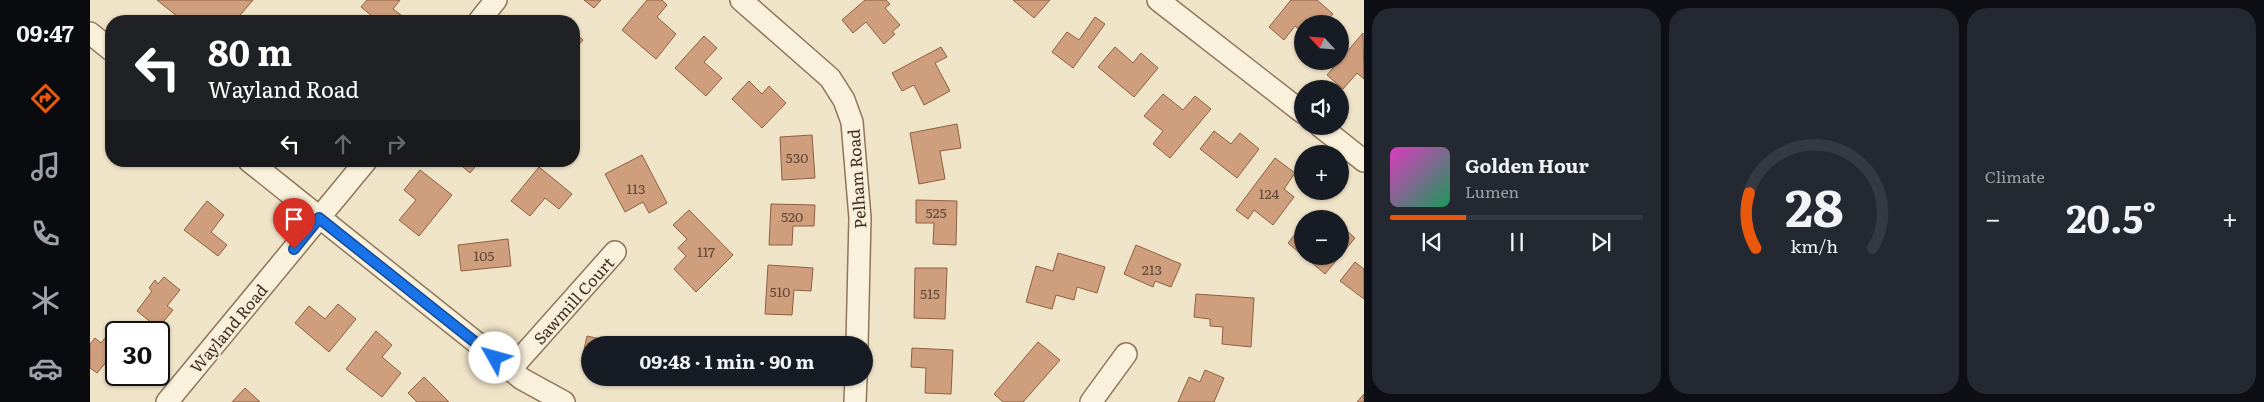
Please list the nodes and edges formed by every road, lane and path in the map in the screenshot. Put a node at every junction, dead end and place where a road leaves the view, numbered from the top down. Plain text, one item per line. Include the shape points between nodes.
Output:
1 (496, 0) edge
2 (741, 0) edge
3 (1158, 0) edge
4 (484, 15) edge
5 (90, 32) edge
6 (105, 45) edge
7 (1294, 106) edge
8 (1331, 135) edge
9 (1364, 161) edge
10 (256, 167) edge
11 (361, 167) edge
12 (319, 218) junction
13 (615, 252) dead end
14 (857, 336) edge
15 (1126, 354) dead end
16 (510, 370) junction
17 (856, 386) edge
18 (167, 402) edge
19 (564, 402) edge
20 (856, 402) edge
21 (1091, 402) edge

1 - 4 street
2 - 14 street, Pelham Road via 830,78 844,100 852,122 860,218
3 - 7 street
5 - 6 street
8 - 9 street
10 - 12 street
11 - 12 street, Wayland Road
12 - 16 street
12 - 18 street, Wayland Road
13 - 16 street, Sawmill Court
15 - 21 street
16 - 19 street
17 - 20 street

